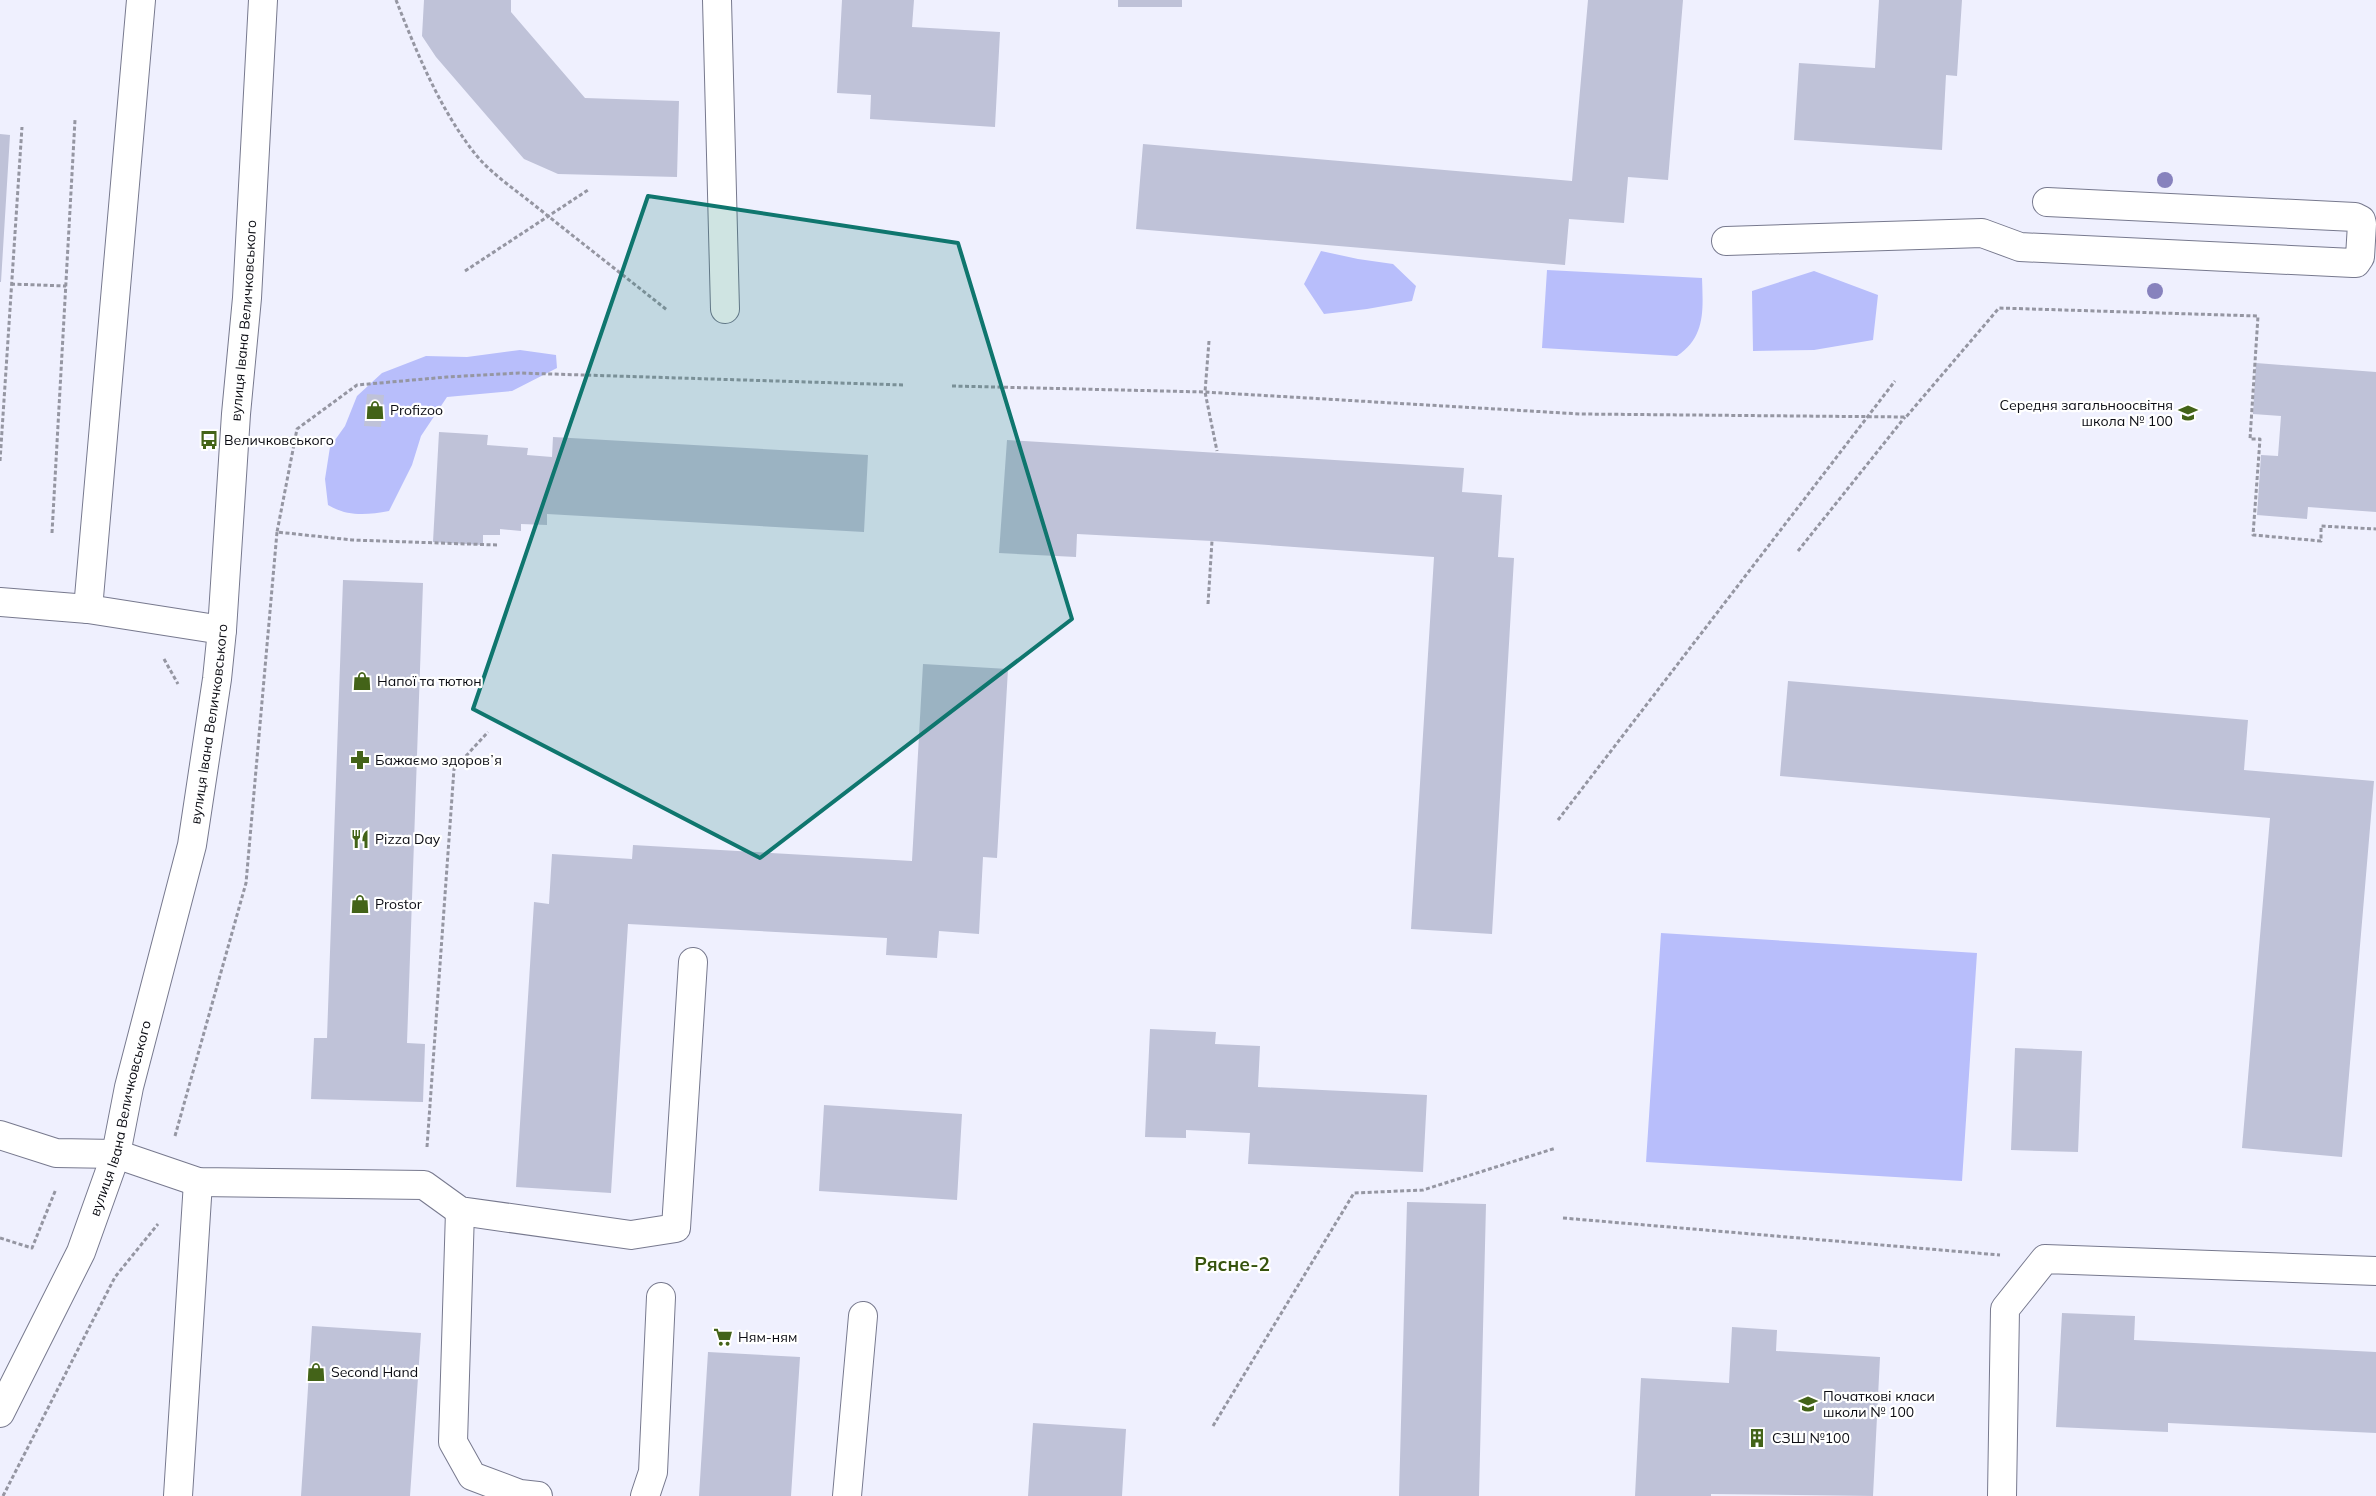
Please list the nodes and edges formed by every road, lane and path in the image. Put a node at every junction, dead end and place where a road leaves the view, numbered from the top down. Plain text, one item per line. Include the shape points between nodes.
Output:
1 (141, 0) edge
2 (262, 0) edge
3 (396, 0) edge
4 (717, 0) edge
5 (75, 120) dead end
6 (22, 127) dead end
7 (588, 190) dead end
8 (2047, 202) dead end
9 (549, 217) junction
10 (1726, 241) dead end
11 (465, 271) dead end
12 (12, 284) junction
13 (66, 286) junction
14 (725, 309) dead end
15 (667, 310) dead end
16 (1209, 341) dead end
17 (1895, 382) dead end
18 (904, 385) dead end
19 (952, 386) dead end
20 (1205, 392) junction
21 (1868, 417) junction
22 (1906, 417) junction
23 (1217, 451) dead end
24 (0, 461) edge
25 (2376, 529) edge
26 (277, 532) junction
27 (52, 533) dead end
28 (1212, 541) dead end
29 (497, 545) dead end
30 (1798, 551) dead end
31 (0, 602) edge
32 (1208, 604) dead end
33 (88, 609) junction
34 (222, 630) junction
35 (488, 732) dead end
36 (1558, 820) dead end
37 (693, 962) dead end
38 (0, 1135) edge
39 (1556, 1148) dead end
40 (116, 1154) junction
41 (166, 1170) junction
42 (198, 1182) junction
43 (59, 1184) dead end
44 (424, 1185) junction
45 (460, 1211) junction
46 (1563, 1218) dead end
47 (0, 1238) edge
48 (2045, 1259) junction
49 (2376, 1271) edge
50 (661, 1297) dead end
51 (863, 1316) dead end
52 (0, 1413) edge
53 (1213, 1426) dead end
54 (3, 1496) edge
55 (178, 1496) edge
56 (538, 1496) edge
57 (645, 1496) edge
58 (846, 1496) edge
59 (2002, 1496) edge

1 - 33 street
2 - 34 street, вулиця Івана Величковського via 247,298
3 - 9 path via 414,46 459,132 492,171
4 - 14 street
5 - 13 path
6 - 12 path
7 - 9 path
8 - 10 street via 2355,217 2362,224 2360,257 2353,263 2020,247 1982,233
9 - 11 path
9 - 15 path
12 - 13 path
12 - 24 path
13 - 27 path
16 - 20 path
17 - 21 path
18 - 26 path via 518,373 357,385 297,429
19 - 20 path
20 - 21 path via 1581,414
20 - 23 path
21 - 22 path
21 - 36 path
22 - 25 path via 1999,308 2258,316 2250,439 2260,439 2253,535 2321,541 2321,526
22 - 30 path
26 - 29 path via 352,540
26 - 41 path via 246,883
28 - 32 path
31 - 33 street
33 - 34 street
34 - 40 street, вулиця Івана Величковського via 218,678 192,845 129,1087
35 - 44 path via 454,769
37 - 45 street via 676,1228 631,1236
38 - 40 street via 56,1153
39 - 53 path via 1423,1190 1354,1193
40 - 41 street
40 - 52 street, вулиця Івана Величковського via 80,1252
41 - 42 street
42 - 44 street
42 - 54 path via 148,1234 116,1277
42 - 55 street
43 - 47 path via 32,1248
44 - 45 street
45 - 56 street via 453,1442 472,1476 520,1494
46 - 48 path
48 - 49 street
48 - 59 street via 2005,1309
50 - 57 street via 653,1472
51 - 58 street

